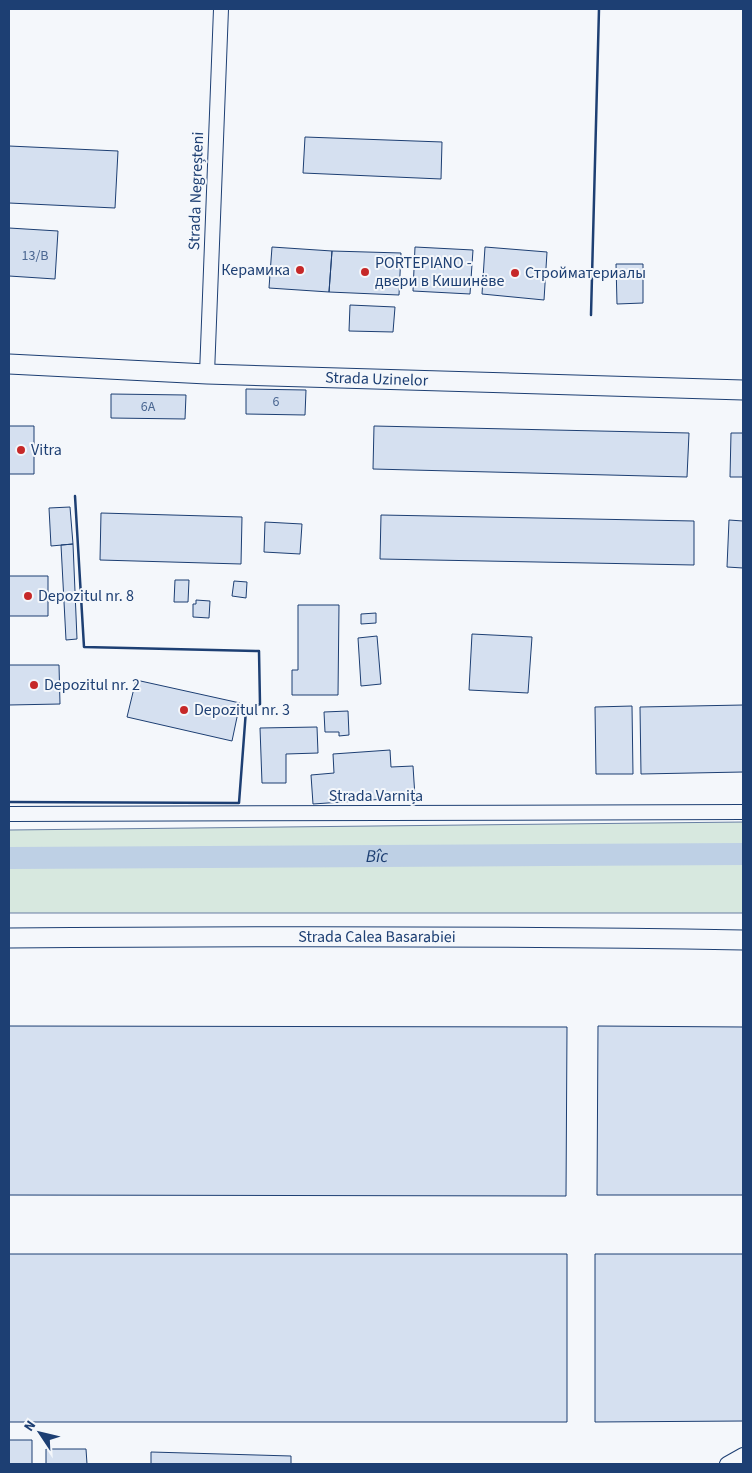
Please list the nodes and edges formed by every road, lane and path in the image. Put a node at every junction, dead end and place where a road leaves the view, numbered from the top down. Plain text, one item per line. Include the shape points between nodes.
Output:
1 (221, 9) edge
2 (9, 364) edge
3 (207, 374) junction
4 (743, 390) edge
5 (743, 812) edge
6 (9, 814) edge
7 (9, 938) edge
8 (743, 940) edge
9 (743, 1455) edge
10 (727, 1464) edge

1 - 3 street, Strada Negreșteni
2 - 3 main road, Strada Uzinelor
3 - 4 main road, Strada Uzinelor
5 - 6 street, Strada Varnița
7 - 8 main road, Strada Calea Basarabiei via 316,936
9 - 10 street

